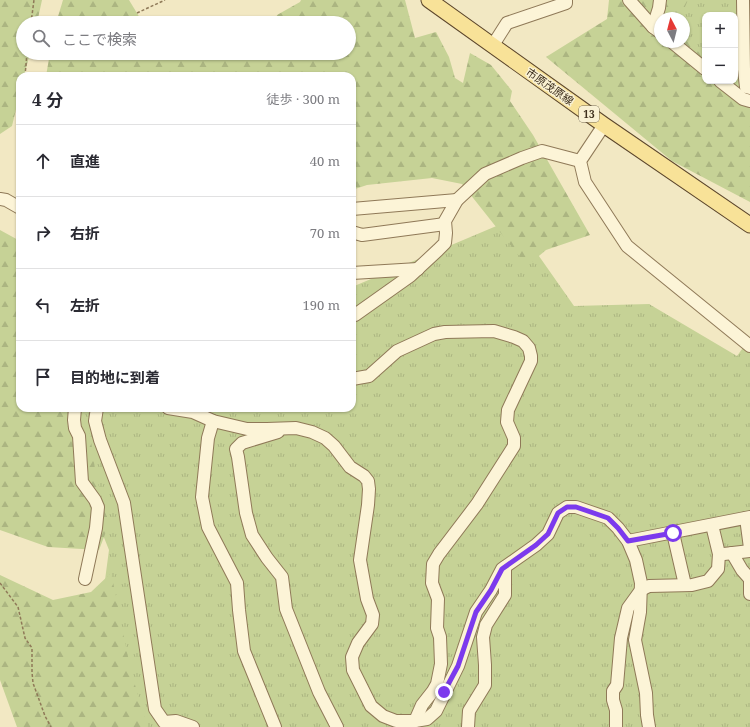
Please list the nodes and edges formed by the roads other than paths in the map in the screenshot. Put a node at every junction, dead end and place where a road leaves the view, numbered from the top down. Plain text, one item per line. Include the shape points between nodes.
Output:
1 (566, 0) edge
2 (629, 0) edge
3 (660, 0) edge
4 (743, 0) edge
5 (438, 2) edge
6 (658, 12) edge
7 (654, 28) edge
8 (493, 46) junction
9 (679, 48) edge
10 (702, 67) edge
11 (724, 84) edge
12 (750, 88) edge
13 (750, 101) edge
14 (604, 125) junction
15 (580, 161) junction
16 (0, 199) edge
17 (457, 200) junction
18 (16, 206) edge
19 (356, 208) edge
20 (445, 224) junction
21 (750, 225) edge
22 (356, 233) edge
23 (418, 268) junction
24 (356, 273) edge
25 (356, 314) edge
26 (750, 346) edge
27 (356, 378) edge
28 (75, 412) edge
29 (96, 412) edge
30 (193, 412) edge
31 (213, 421) junction
32 (288, 428) junction
33 (748, 517) edge
34 (712, 525) junction
35 (673, 533) junction
36 (628, 541) junction
37 (750, 549) edge
38 (725, 553) junction
39 (505, 567) junction
40 (85, 579) dead end
41 (685, 585) junction
42 (641, 590) junction
43 (750, 594) edge
44 (415, 721) junction
45 (193, 727) edge
46 (275, 727) edge
47 (337, 727) edge
48 (468, 727) edge
49 (616, 727) edge
50 (649, 727) edge

1 - 8 street via 566,3 507,23
2 - 7 street
3 - 6 street
4 - 12 street via 744,69 746,87
5 - 8 main road, 市原茂原線 / 13
8 - 14 main road, 市原茂原線 / 13
9 - 10 street
11 - 13 street via 743,99
14 - 15 street
14 - 21 main road, 市原茂原線 / 13
15 - 17 street via 542,151 485,174
15 - 26 street via 585,182 627,246
16 - 18 street
17 - 19 street
17 - 20 street
20 - 22 street via 362,235
20 - 23 street via 445,243
23 - 24 street
23 - 25 street
27 - 44 street via 369,376 397,351 434,334 445,332 494,331 523,341 531,356 508,410 507,422 514,438 514,446 477,504 433,564 432,583 438,599 437,628 441,664 437,684 422,705
28 - 40 street via 82,482 96,500 98,507
29 - 45 street via 95,421 100,440 124,503 155,709 164,722 176,721
30 - 31 street
31 - 32 street via 247,428
31 - 46 street via 208,438 202,497 208,527 237,583 244,651
32 - 44 street via 312,432 325,438 350,467 368,481 370,489 360,560 373,614 372,624 358,643 352,657 353,670 371,706 383,716 396,721
32 - 47 street via 242,443 236,449 246,513 252,535 282,577 286,609 319,692
33 - 34 street
33 - 37 street
34 - 35 street
34 - 38 street
35 - 36 street
35 - 41 street
36 - 39 street via 608,518 576,507 567,507 558,513 548,534
36 - 42 street via 636,560
37 - 38 street
38 - 41 street via 718,569 708,580
38 - 43 street via 750,579
39 - 44 street via 476,612 458,666 436,711 427,719
39 - 48 street via 505,595 486,625 483,637 485,685 469,711
41 - 42 street via 649,586
42 - 49 street via 628,608 621,638 617,685 613,691
42 - 50 street via 635,640 646,693

